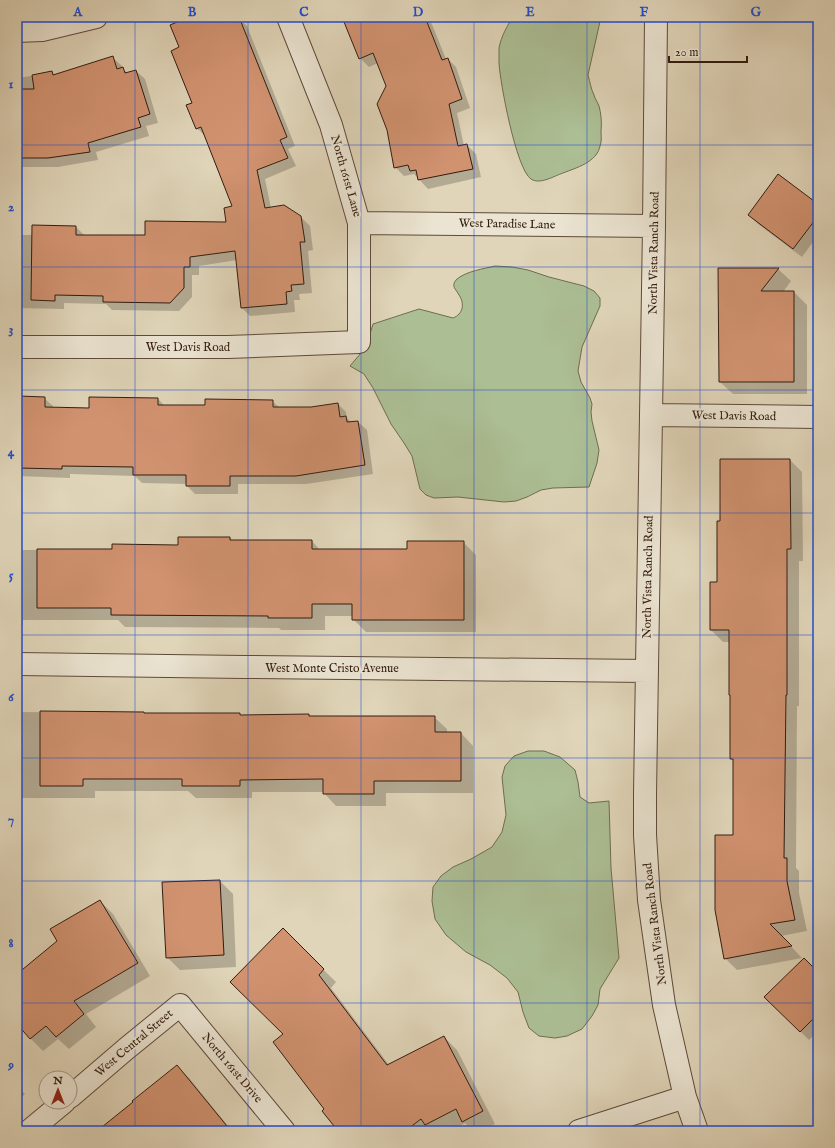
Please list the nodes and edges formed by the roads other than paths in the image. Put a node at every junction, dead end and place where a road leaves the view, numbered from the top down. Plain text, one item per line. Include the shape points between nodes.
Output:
1 (96, 17) edge
2 (288, 17) edge
3 (656, 17) edge
4 (17, 31) edge
5 (359, 223) junction
6 (654, 226) junction
7 (359, 342) joint
8 (17, 348) edge
9 (651, 415) junction
10 (818, 416) edge
11 (17, 664) edge
12 (647, 671) junction
13 (180, 1006) joint
14 (78, 1090) edge
15 (685, 1097) junction
16 (54, 1110) edge
17 (29, 1131) edge
18 (284, 1131) edge
19 (579, 1131) edge
20 (697, 1131) edge

1 - 4 street via 42,30
2 - 5 street, North 161st Lane via 331,125
3 - 6 street, North Vista Ranch Road
5 - 6 street, West Paradise Lane
5 - 7 street, North 161st Lane
6 - 9 street, North Vista Ranch Road
7 - 8 street, West Davis Road via 228,347
9 - 10 street, West Davis Road
9 - 12 street, North Vista Ranch Road
11 - 12 street, West Monte Cristo Avenue
12 - 15 street, North Vista Ranch Road via 645,835 649,900 664,1005
13 - 14 street, West Central Street
13 - 18 street, North 161st Drive
15 - 19 street
15 - 20 street, North Vista Ranch Road
16 - 17 street

